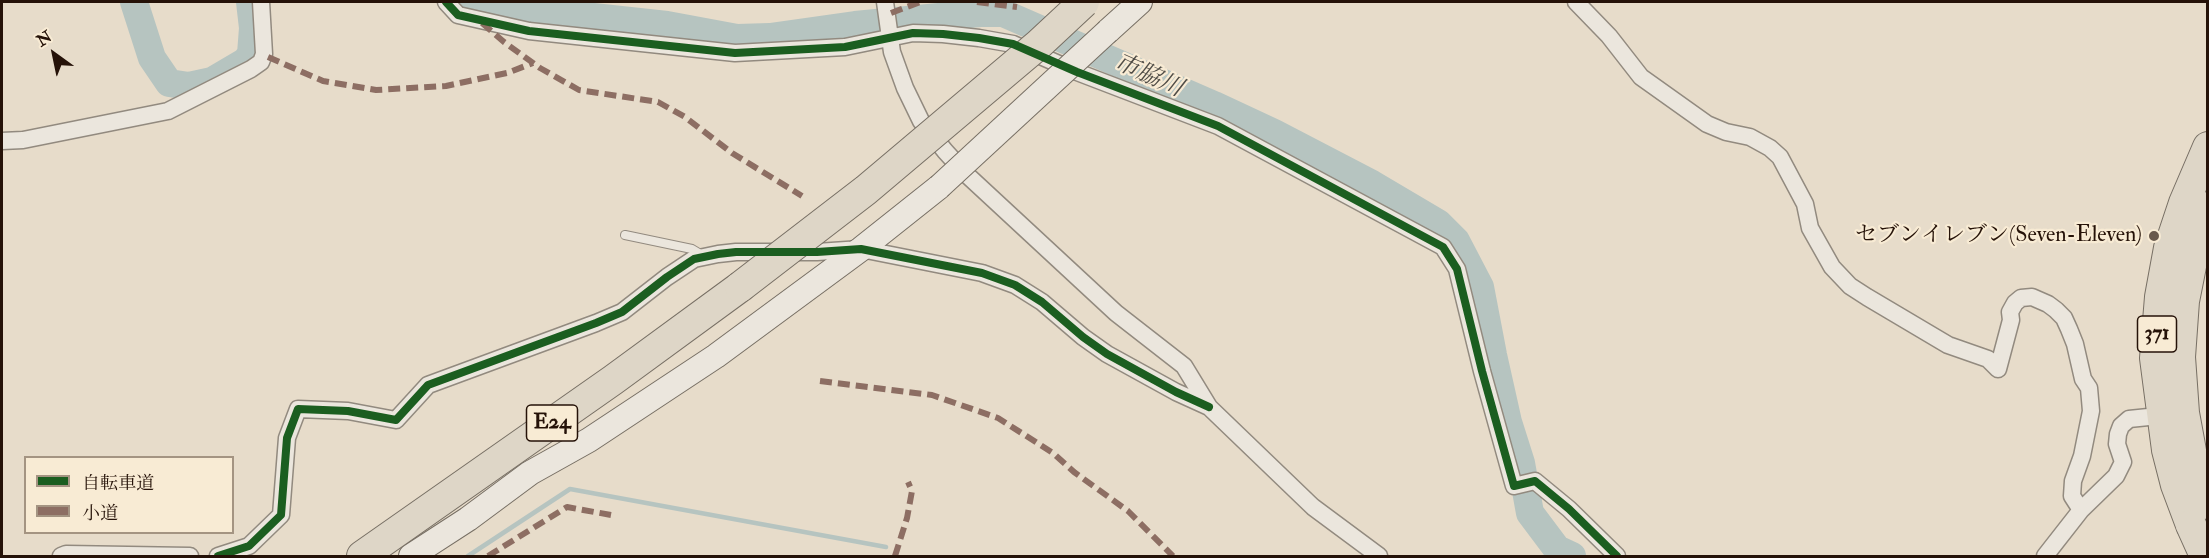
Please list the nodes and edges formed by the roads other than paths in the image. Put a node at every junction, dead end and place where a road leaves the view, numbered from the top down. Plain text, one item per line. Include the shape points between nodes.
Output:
1 (261, 2) edge
2 (446, 2) edge
3 (885, 2) edge
4 (1084, 2) edge
5 (1140, 2) edge
6 (1576, 2) edge
7 (891, 37) junction
8 (2, 141) edge
9 (2208, 147) edge
10 (2208, 207) edge
11 (625, 235) dead end
12 (861, 249) junction
13 (706, 257) junction
14 (1209, 407) junction
15 (2173, 414) junction
16 (2081, 510) junction
17 (2201, 515) edge
18 (61, 556) edge
19 (189, 556) edge
20 (218, 556) edge
21 (362, 556) edge
22 (411, 556) edge
23 (1379, 556) edge
24 (1617, 556) edge
25 (2045, 556) edge
26 (2205, 556) edge

1 - 8 street via 264,54 251,69 168,111
2 - 7 street via 458,15 529,31 735,53 845,46
3 - 7 street
4 - 21 highway, E24, bridge via 866,190 740,287
5 - 12 street, bridge via 939,187
6 - 16 street via 1650,84 1707,124 1750,137 1780,157 1805,204 1810,228 1832,267 1867,297 1948,345 1988,359 1998,369 2014,303 2032,297 2056,310 2075,344 2089,388 2091,411 2072,496
7 - 14 street via 892,52 905,88 921,121 945,151 1116,313 1184,366
7 - 24 street via 943,33 1013,44 1218,126 1443,247 1457,269 1514,486 1535,482
9 - 15 highway, 371 via 2169,248 2160,297 2155,358
10 - 15 highway, 371 via 2184,302
11 - 13 lane via 692,249
12 - 13 street via 736,252
12 - 14 street via 982,273 1015,285 1107,354
12 - 22 street via 693,372 589,440 530,473
13 - 20 street via 679,268 622,312 428,385 396,420 348,411 298,409 287,438 281,515 249,546
14 - 23 street via 1312,507
15 - 16 street via 2129,419 2121,426 2117,444 2122,462 2119,469
15 - 17 highway, 371 via 2167,450 2176,485
16 - 25 street
17 - 26 highway, 371, bridge
18 - 19 street

